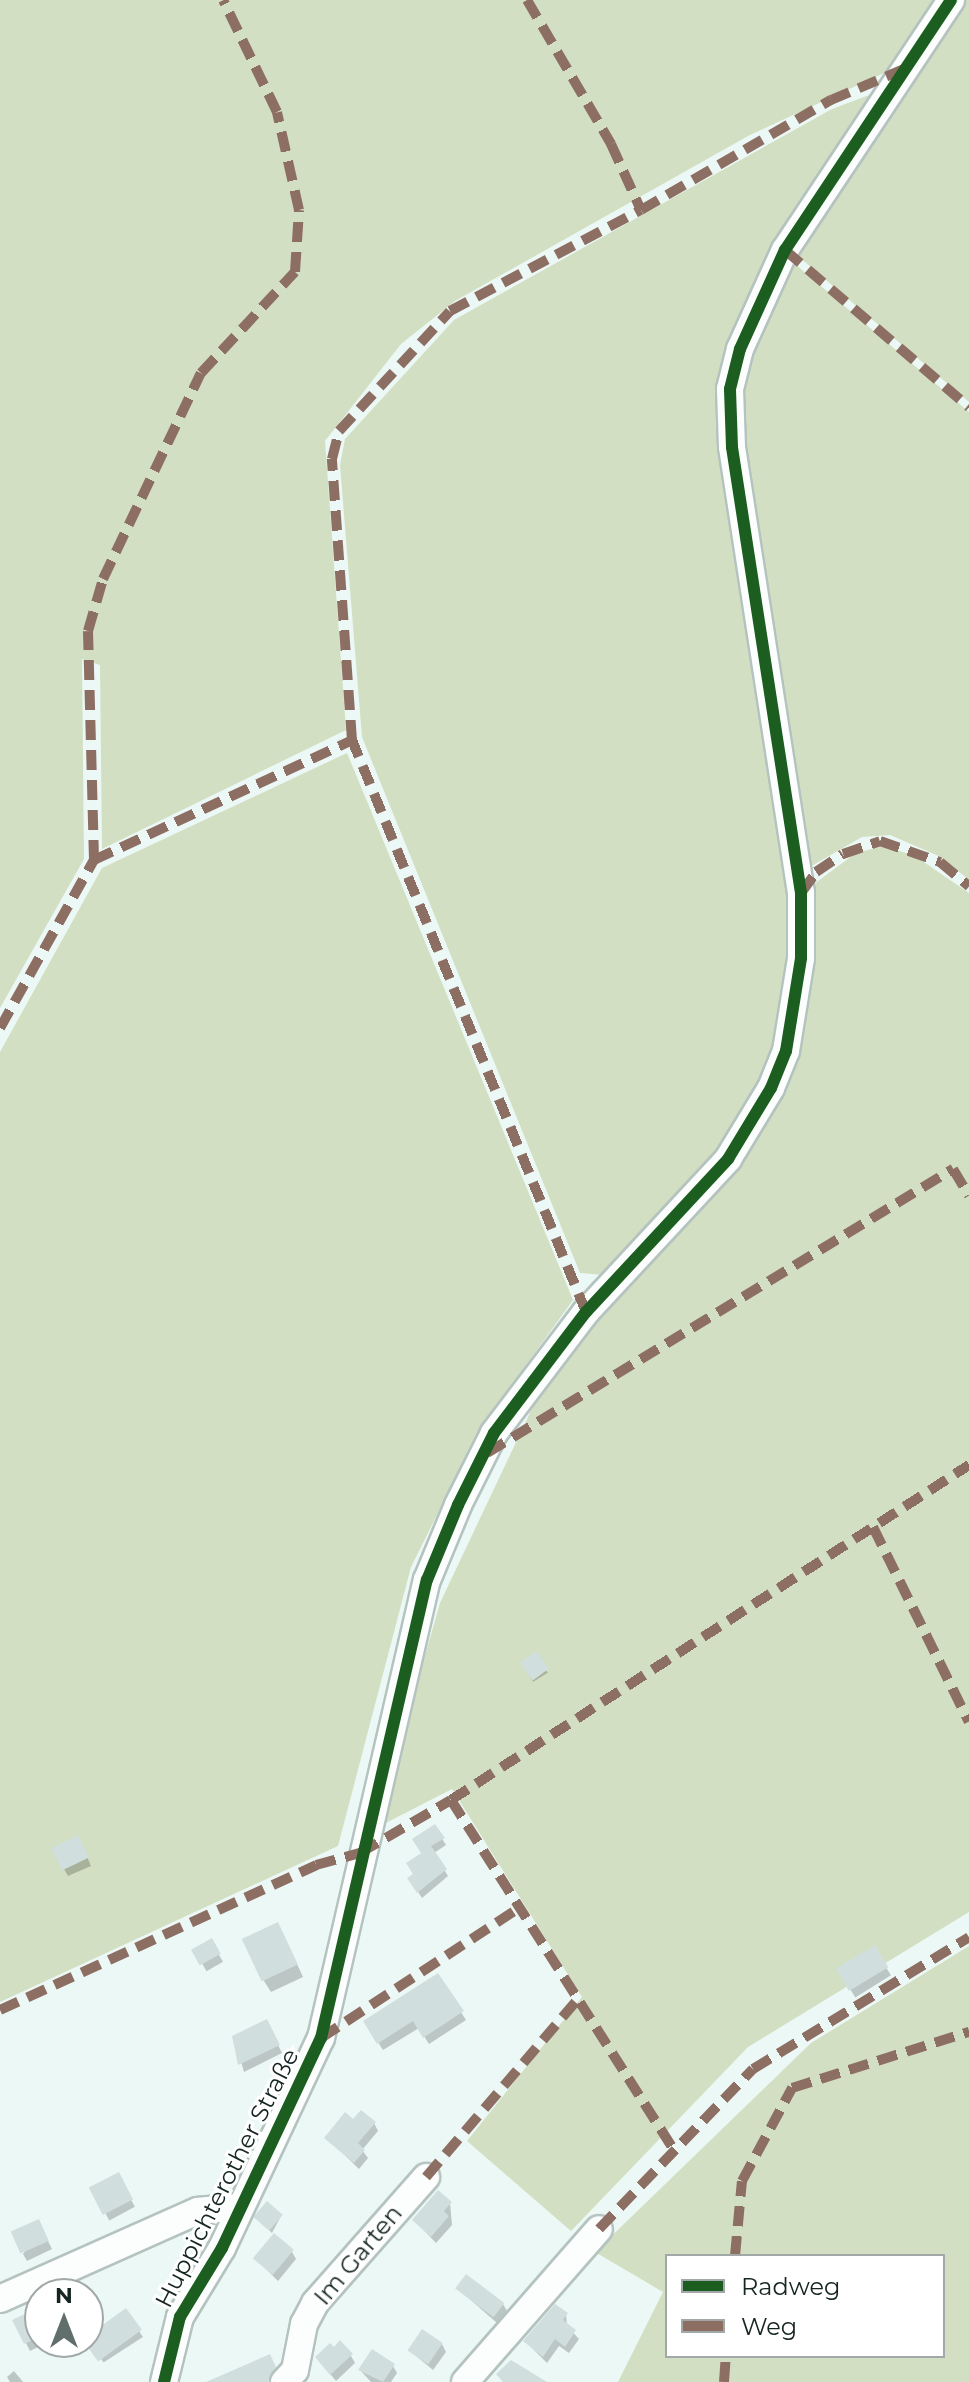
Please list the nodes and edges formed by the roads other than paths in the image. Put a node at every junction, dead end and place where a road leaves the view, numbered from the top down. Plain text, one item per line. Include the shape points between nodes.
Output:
1 (951, 0) edge
2 (426, 2177) dead end
3 (238, 2207) junction
4 (599, 2229) dead end
5 (0, 2299) edge
6 (164, 2382) edge
7 (284, 2382) edge
8 (465, 2382) edge

1 - 3 street, Huppichterother Straße via 785,250 740,349 730,389 732,447 801,893 801,958 786,1051 771,1088 728,1159 586,1312 494,1433 427,1580 321,2038 286,2119
2 - 7 street, Im Garten via 315,2303 304,2324 295,2370
3 - 5 street via 198,2211
3 - 6 street, Huppichterother Straße via 222,2248 180,2317
4 - 8 street

